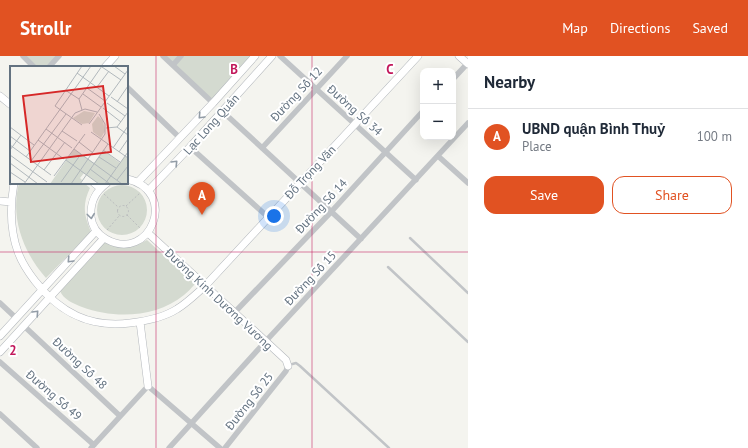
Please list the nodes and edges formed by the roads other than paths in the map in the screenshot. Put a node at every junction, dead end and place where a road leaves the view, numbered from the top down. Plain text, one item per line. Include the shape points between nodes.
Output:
1 (23, 56) edge
2 (59, 56) edge
3 (116, 56) edge
4 (163, 56) edge
5 (181, 56) edge
6 (255, 56) edge
7 (272, 56) edge
8 (280, 56) edge
9 (347, 56) edge
10 (418, 56) edge
11 (459, 56) edge
12 (468, 64) edge
13 (173, 65) junction
14 (33, 66) edge
15 (50, 66) edge
16 (106, 66) edge
17 (456, 76) edge
18 (128, 88) edge
19 (316, 89) junction
20 (0, 96) edge
21 (213, 103) junction
22 (10, 104) edge
23 (222, 111) junction
24 (420, 114) edge
25 (468, 123) edge
26 (354, 124) junction
27 (180, 138) junction
28 (190, 147) junction
29 (262, 148) junction
30 (385, 152) junction
31 (438, 156) junction
32 (128, 179) edge
33 (416, 180) junction
34 (138, 182) junction
35 (300, 183) junction
36 (468, 183) edge
37 (14, 184) edge
38 (95, 184) edge
39 (106, 184) edge
40 (102, 191) junction
41 (148, 191) junction
42 (0, 201) edge
43 (11, 202) junction
44 (331, 212) junction
45 (268, 217) junction
46 (96, 231) junction
47 (148, 233) junction
48 (104, 238) junction
49 (410, 238) dead end
50 (361, 239) junction
51 (388, 267) dead end
52 (205, 286) junction
53 (42, 290) junction
54 (468, 293) edge
55 (50, 298) junction
56 (0, 303) edge
57 (234, 313) junction
58 (16, 318) junction
59 (140, 322) junction
60 (24, 326) junction
61 (0, 336) edge
62 (265, 342) junction
63 (468, 342) edge
64 (0, 352) edge
65 (0, 362) edge
66 (288, 366) junction
67 (148, 386) junction
68 (0, 414) edge
69 (120, 416) junction
70 (191, 424) junction
71 (32, 443) junction
72 (92, 446) edge
73 (27, 448) edge
74 (37, 448) edge
75 (169, 448) edge
76 (220, 448) edge
77 (225, 448) edge
78 (390, 448) edge

1 - 14 street
2 - 15 street
3 - 16 street
4 - 13 street
5 - 13 street
6 - 21 street, Lạc Long Quân
7 - 23 street, Lạc Long Quân
8 - 19 street, Đường Số 34
9 - 19 street, Đường Số 12
10 - 26 street, Đỗ Trọng Văn
11 - 12 street
12 - 17 street
13 - 21 street
18 - 27 street
19 - 26 street, Đường Số 34
19 - 29 street, Đường Số 12
20 - 22 street
21 - 23 street
21 -> 27 street, Lạc Long Quân
23 - 28 street, Lạc Long Quân
23 - 29 street
24 - 30 street, Đường Số 14
25 - 31 street, Đường Số 15
26 - 30 street, Đường Số 34
26 - 35 street, Đỗ Trọng Văn
27 - 28 street
27 - 34 street, Lạc Long Quân
41 -> 28 street, Lạc Long Quân
28 - 45 street
29 - 35 street
30 - 33 street, Đường Số 34
30 - 44 street, Đường Số 14
31 - 33 street, Đường Số 15
31 - 36 street
32 - 34 street
33 - 50 street, Đường Số 15
34 - 41 street
35 - 44 street
35 - 45 street, Đỗ Trọng Văn
37 - 43 street, Đỗ Trọng Văn
38 - 40 street
39 - 40 street
40 -> 46 street via 93,198 90,208 91,220
41 - 47 street via 153,198 156,212
42 - 43 street
43 - 53 street, Đỗ Trọng Văn via 12,226 18,251
44 - 50 street
44 - 57 street, Đường Số 14
45 - 52 street, Đỗ Trọng Văn
46 - 48 street
46 -> 53 street
47 - 48 street via 136,241 122,244
47 - 52 street, Đường Kinh Dương Vương
48 - 55 street
49 - 54 lane
50 - 62 street, Đường Số 15
51 - 63 lane
52 - 57 street, Đường Kinh Dương Vương
52 - 59 street, Đỗ Trọng Văn via 177,309 158,318
53 - 55 street, Đỗ Trọng Văn
53 - 58 street
55 - 59 street, Đỗ Trọng Văn via 67,312 82,319 119,324
60 -> 55 street
56 - 58 street
57 - 62 street, Đường Kinh Dương Vương
58 - 61 street
59 - 67 street
60 - 64 street
60 - 69 street, Đường Số 48
62 - 66 street, Đường Kinh Dương Vương via 286,360
62 - 70 street, Đường Số 15
65 - 72 street, Đường Số 49
66 - 77 street, Đường Số 25
66 - 78 lane via 296,363 299,365
67 - 69 street
67 - 70 street
68 - 71 street
69 - 72 street
70 - 75 street, Đường Số 15
70 - 76 street
71 - 73 street
71 - 74 street

